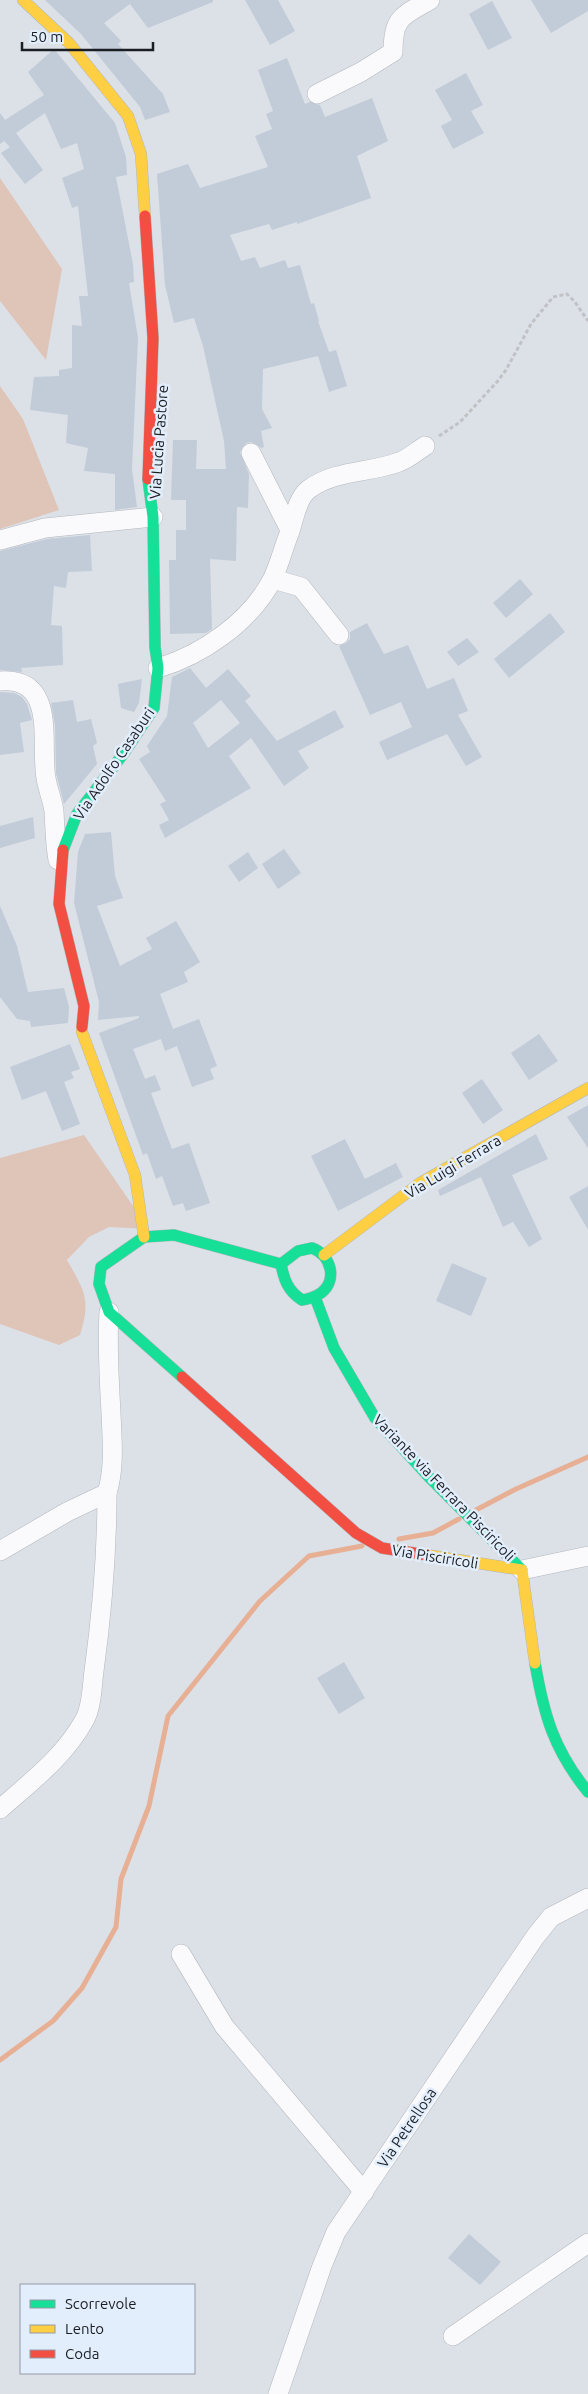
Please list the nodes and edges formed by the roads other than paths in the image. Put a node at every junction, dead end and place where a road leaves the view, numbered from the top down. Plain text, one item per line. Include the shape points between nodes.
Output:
1 (23, 0) edge
2 (430, 0) edge
3 (317, 94) dead end
4 (150, 278) junction
5 (425, 446) road end
6 (251, 454) dead end
7 (153, 517) junction
8 (290, 530) junction
9 (0, 540) edge
10 (273, 579) junction
11 (339, 635) dead end
12 (158, 668) junction
13 (0, 681) edge
14 (61, 875) junction
15 (588, 1088) edge
16 (144, 1237) junction
17 (324, 1255) junction
18 (282, 1264) junction
19 (315, 1297) junction
20 (109, 1312) junction
21 (107, 1493) junction
22 (0, 1551) edge
23 (588, 1556) edge
24 (522, 1570) junction
25 (588, 1792) edge
26 (0, 1809) edge
27 (588, 1898) edge
28 (181, 1954) dead end
29 (364, 2192) junction
30 (588, 2243) edge
31 (453, 2336) dead end
32 (278, 2394) edge

1 - 4 street, Via Lucia Pastore via 69,43 128,116 141,154
2 - 3 street via 401,18 395,26 393,52
4 - 7 street, Via Lucia Pastore via 153,338 148,470
4 - 7 street, Via Lucia Pastore via 163,327 164,364
5 - 8 street via 400,462 328,478 307,490
6 - 8 street
7 - 9 street via 45,528
7 - 12 street, Via Adolfo Casaburi
8 - 10 street
10 - 11 street via 301,587
10 - 12 street via 258,602 228,631 179,662
12 - 14 street, Via Adolfo Casaburi via 154,708 77,814 63,849
13 - 14 street via 26,686 36,696 44,713 44,771 54,810 54,839
14 - 16 street, Via Adolfo Casaburi via 60,904 84,1006 82,1032 134,1175
15 - 17 street, Via Luigi Ferrara via 420,1183
16 - 18 street via 174,1235
16 - 20 street via 101,1267 99,1284
17 - 18 street via 317,1249 305,1249
17 - 19 street via 331,1276 326,1289
18 - 19 street via 284,1281 294,1295 302,1300
19 - 24 street, Variante via Ferrara Pisciricoli via 334,1348 375,1418
20 - 21 street via 107,1344 112,1455
20 - 24 street, Via Pisciricoli via 356,1533 382,1548
21 - 22 street
21 - 26 street via 100,1630 87,1716 51,1765
23 - 24 street
24 - 25 street via 544,1704 553,1738 578,1783
27 - 29 street, Via Petrellosa via 551,1918 535,1937
28 - 29 street via 224,2026
29 - 32 street, Via Petrellosa via 333,2241
30 - 31 street

